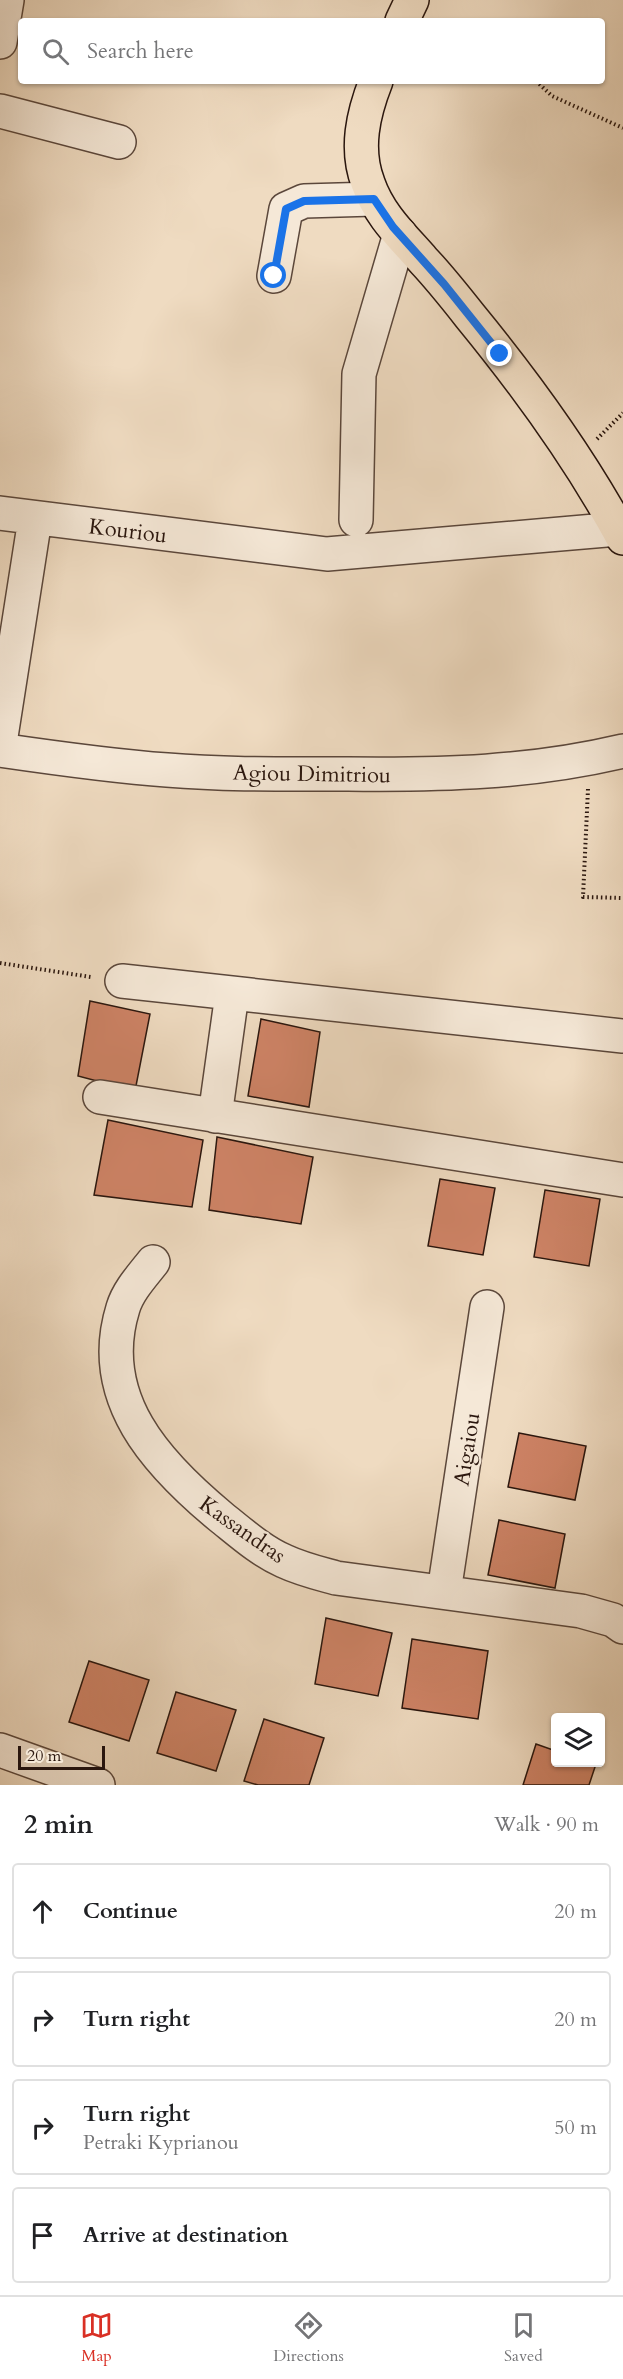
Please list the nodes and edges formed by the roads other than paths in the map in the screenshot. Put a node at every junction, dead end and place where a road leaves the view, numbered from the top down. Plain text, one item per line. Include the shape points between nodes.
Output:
1 (7, 0) edge
2 (412, 0) edge
3 (403, 18) edge
4 (0, 42) edge
5 (375, 84) edge
6 (0, 111) edge
7 (119, 142) dead end
8 (374, 199) junction
9 (400, 234) junction
10 (274, 276) dead end
11 (0, 513) edge
12 (35, 519) junction
13 (356, 520) dead end
14 (620, 533) edge
15 (0, 742) edge
16 (0, 750) edge
17 (623, 751) edge
18 (122, 981) road end
19 (232, 994) junction
20 (623, 1036) edge
21 (100, 1097) dead end
22 (215, 1116) junction
23 (623, 1180) edge
24 (153, 1262) dead end
25 (487, 1307) dead end
26 (444, 1592) junction
27 (623, 1627) edge
28 (0, 1750) edge
29 (98, 1785) edge

1 - 4 street
2 - 3 main road
5 - 8 main road via 360,147
6 - 7 street
8 - 9 main road
8 - 10 street via 304,201 286,209
9 - 13 street via 359,374
9 - 14 main road via 500,354 576,461
11 - 12 street, Kouriou
12 - 14 street, Kouriou via 327,554
12 - 15 street
16 - 17 street, Agiou Dimitriou via 121,766 235,773 454,773 543,767
18 - 19 street
19 - 20 street
19 - 22 street
21 - 22 street
22 - 23 street
24 - 26 street, Kassandras via 123,1306 117,1369 137,1427 168,1469 238,1531 282,1561 336,1578
25 - 26 street, Aigaiou
26 - 27 street, Kassandras via 580,1611 613,1620
28 - 29 street

